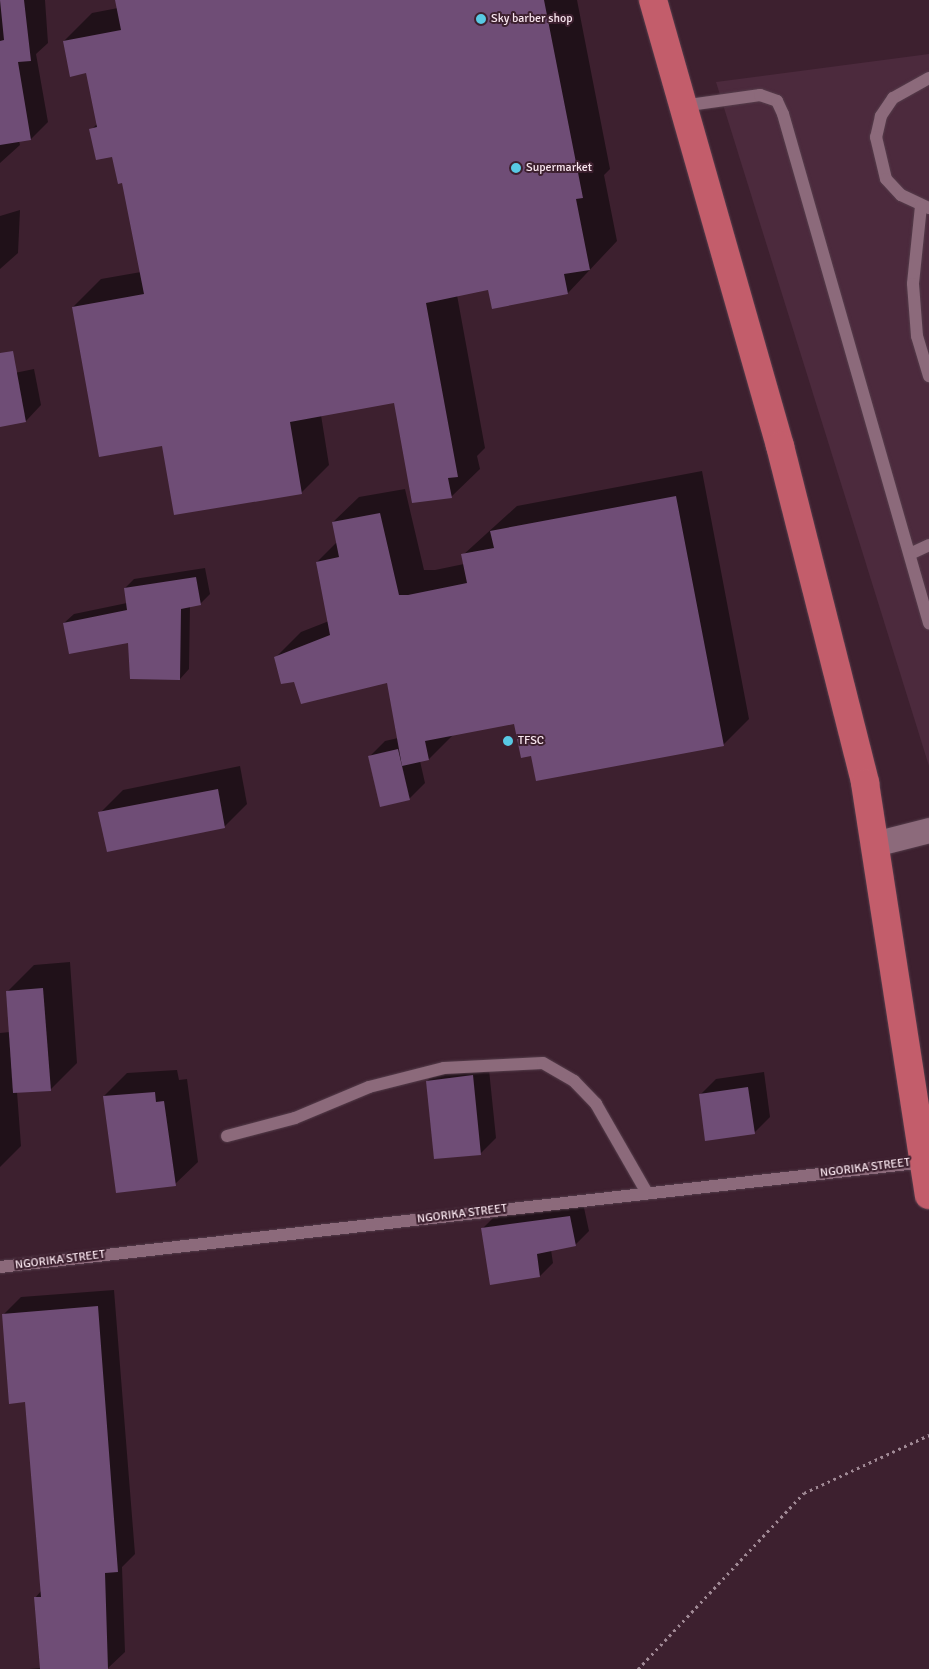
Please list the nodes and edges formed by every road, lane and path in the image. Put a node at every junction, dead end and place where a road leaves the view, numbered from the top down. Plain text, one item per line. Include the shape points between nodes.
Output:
1 (653, 0) edge
2 (929, 78) edge
3 (682, 106) junction
4 (925, 207) edge
5 (929, 376) edge
6 (929, 545) edge
7 (912, 553) junction
8 (929, 623) edge
9 (929, 830) edge
10 (878, 843) junction
11 (922, 1092) edge
12 (226, 1136) dead end
13 (927, 1162) edge
14 (647, 1193) junction
15 (929, 1194) edge
16 (0, 1267) edge
17 (929, 1435) edge
18 (638, 1669) edge

1 - 3 highway
2 - 4 lane via 893,98 882,116 876,137 886,179 901,195
3 - 7 lane via 760,95 777,102 828,260
3 - 10 highway via 780,446
4 - 5 lane via 913,284 917,336
6 - 7 lane
7 - 8 lane
9 - 10 street
10 - 11 highway
11 - 13 highway
12 - 14 lane via 295,1118 369,1087 434,1070 543,1063 574,1081 596,1104
13 - 14 lane, NGORIKA STREET
13 - 15 highway
14 - 16 lane, NGORIKA STREET
17 - 18 path via 804,1493

